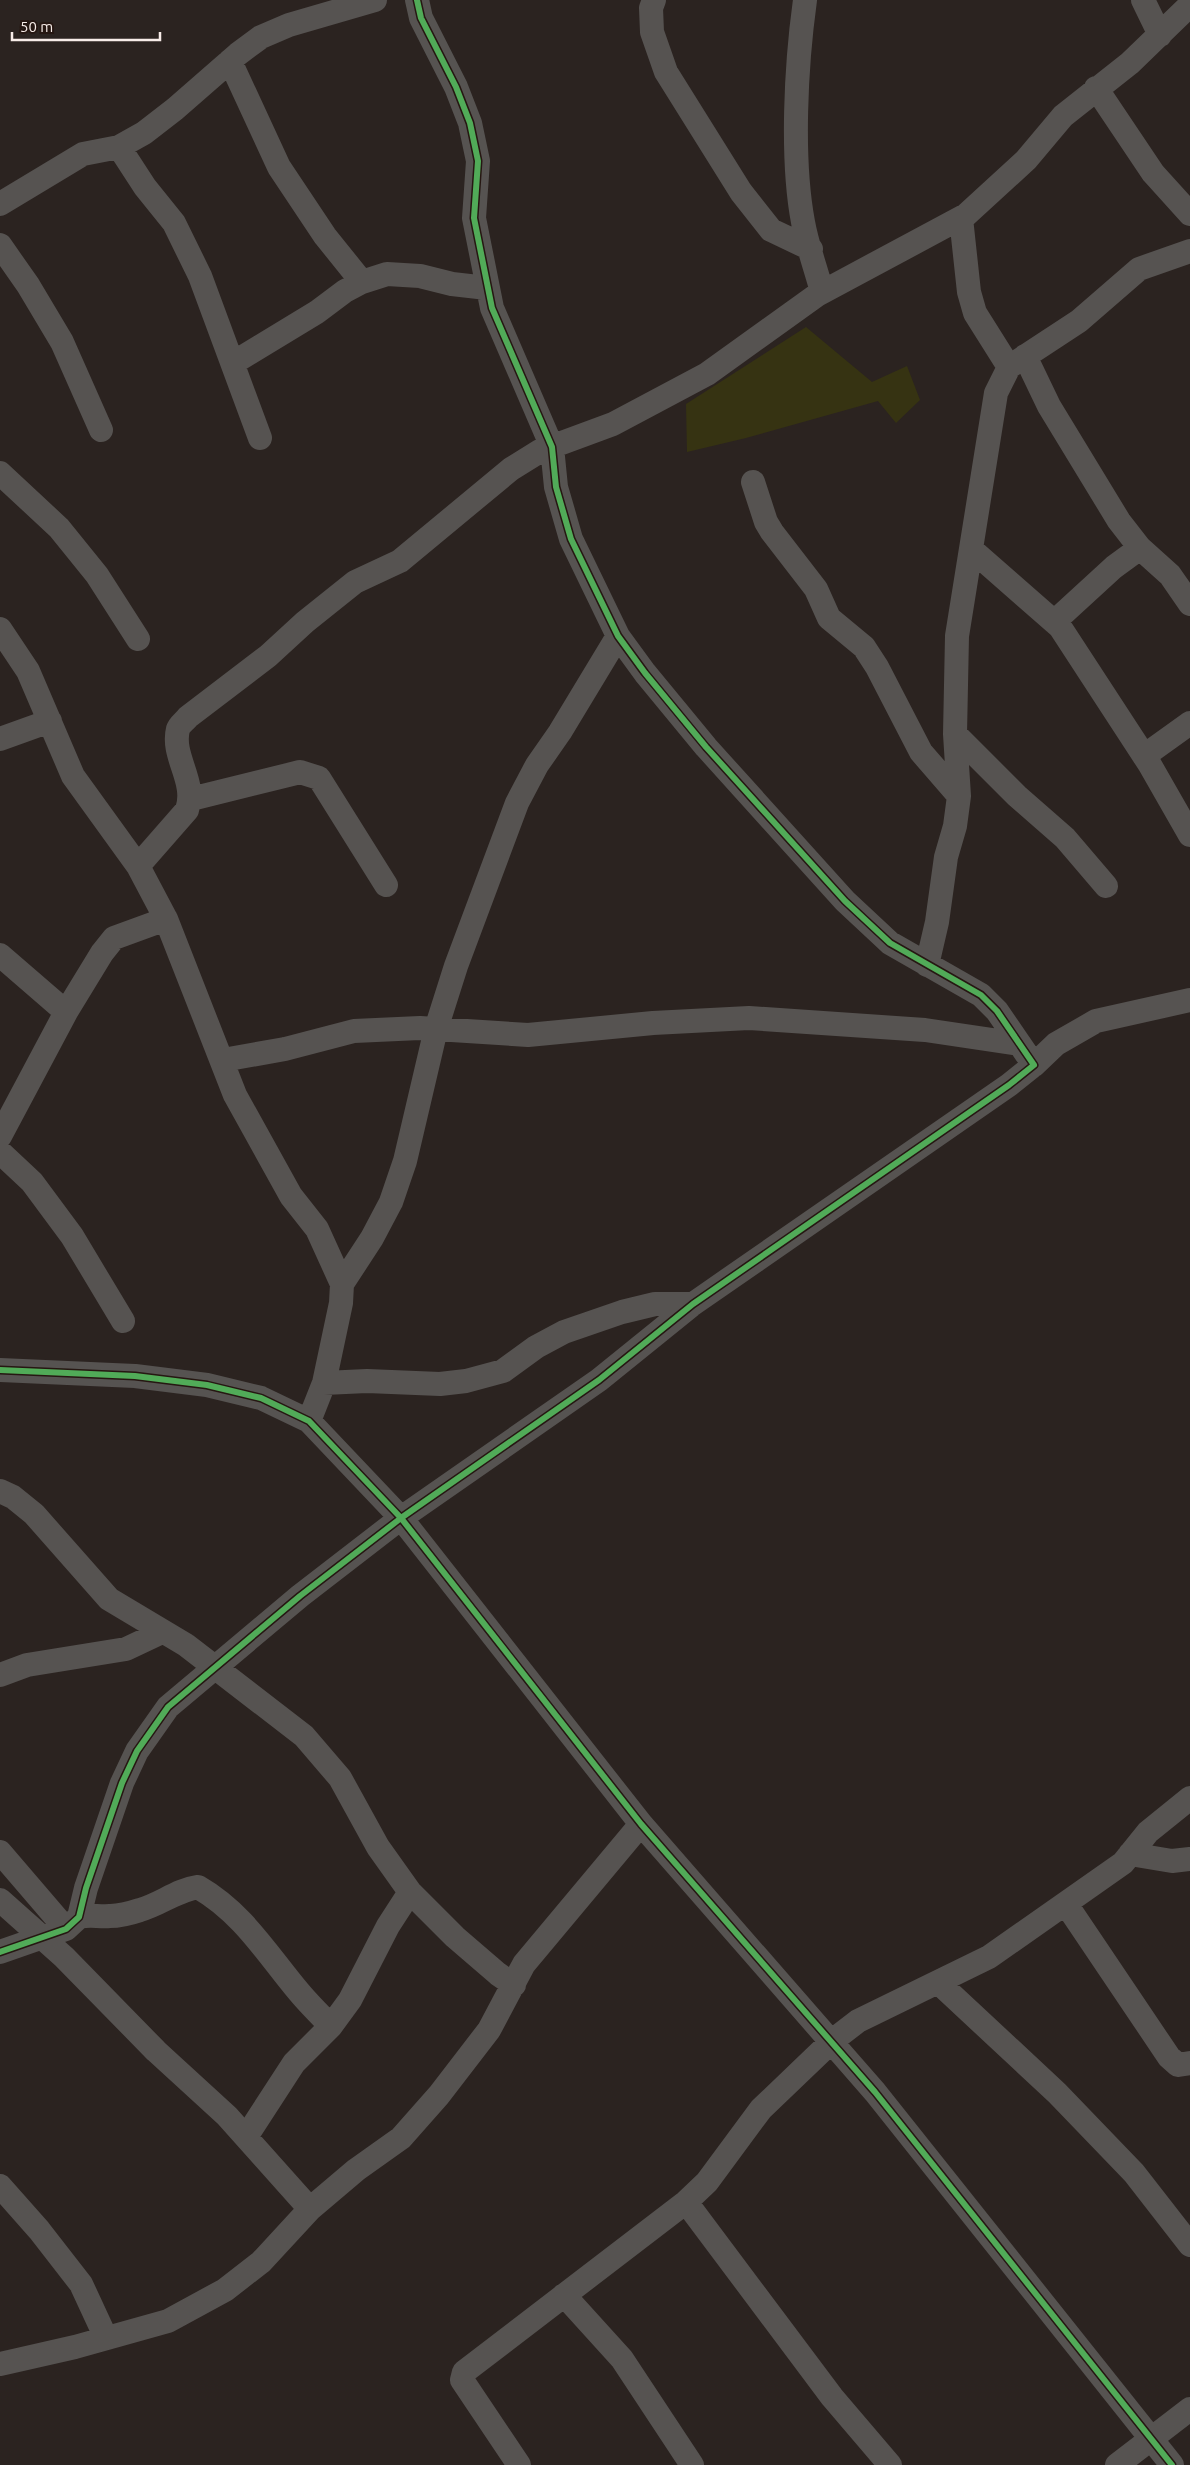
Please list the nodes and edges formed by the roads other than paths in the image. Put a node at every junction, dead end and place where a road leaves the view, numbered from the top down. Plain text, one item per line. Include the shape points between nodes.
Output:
1 (375, 0) edge
2 (417, 0) edge
3 (654, 0) edge
4 (805, 0) edge
5 (1143, 0) edge
6 (1190, 5) edge
7 (1160, 35) junction
8 (230, 61) junction
9 (1096, 88) junction
10 (119, 147) junction
11 (0, 204) edge
12 (1190, 214) edge
13 (961, 218) junction
14 (0, 245) edge
15 (811, 249) junction
16 (1190, 251) edge
17 (362, 282) junction
18 (488, 288) junction
19 (822, 292) junction
20 (233, 362) junction
21 (1017, 362) junction
22 (101, 430) dead end
23 (260, 438) dead end
24 (552, 447) junction
25 (0, 473) edge
26 (753, 482) dead end
27 (1140, 548) junction
28 (971, 549) junction
29 (1190, 604) edge
30 (1054, 622) junction
31 (0, 629) edge
32 (618, 636) junction
33 (138, 639) dead end
34 (50, 721) junction
35 (1190, 723) edge
36 (956, 734) junction
37 (0, 739) edge
38 (1144, 756) junction
39 (959, 796) junction
40 (191, 799) junction
41 (1190, 835) edge
42 (138, 866) junction
43 (386, 886) dead end
44 (1106, 886) dead end
45 (166, 919) junction
46 (0, 955) edge
47 (927, 965) junction
48 (1190, 1000) edge
49 (66, 1012) junction
50 (436, 1029) junction
51 (1019, 1044) junction
52 (223, 1060) junction
53 (1034, 1065) junction
54 (0, 1136) edge
55 (0, 1152) edge
56 (342, 1284) junction
57 (693, 1304) junction
58 (123, 1321) dead end
59 (0, 1370) edge
60 (324, 1383) junction
61 (309, 1421) junction
62 (0, 1491) edge
63 (401, 1518) junction
64 (162, 1632) junction
65 (215, 1667) junction
66 (0, 1674) edge
67 (1190, 1798) edge
68 (641, 1824) junction
69 (0, 1852) edge
70 (1130, 1854) junction
71 (1190, 1859) edge
72 (410, 1892) junction
73 (0, 1900) edge
74 (1066, 1904) junction
75 (72, 1923) junction
76 (43, 1938) junction
77 (0, 1952) edge
78 (939, 1983) junction
79 (514, 1984) junction
80 (331, 2026) junction
81 (832, 2041) junction
82 (1190, 2063) edge
83 (246, 2137) junction
84 (0, 2186) edge
85 (686, 2202) junction
86 (310, 2209) junction
87 (1190, 2245) edge
88 (564, 2295) junction
89 (106, 2338) junction
90 (0, 2364) edge
91 (1190, 2409) edge
92 (1152, 2440) junction
93 (519, 2465) edge
94 (692, 2465) edge
95 (890, 2465) edge
96 (1117, 2465) edge
97 (1172, 2465) edge

1 - 8 street via 289,25 261,37
2 - 18 street via 421,18 456,87 470,123 478,161 474,218
3 - 15 street via 652,32 666,72 741,192 771,230
4 - 15 street via 800,35 797,144 803,222
5 - 7 street
6 - 7 street
7 - 9 street
8 - 10 street via 176,109
8 - 17 street via 279,167 325,236
9 - 12 street via 1153,173
9 - 13 street via 1063,116 1026,160
10 - 11 street via 83,154
10 - 20 street via 174,223 200,276
13 - 19 street
13 - 21 street via 969,292 975,313
14 - 22 street via 62,342
15 - 19 street
16 - 21 street via 1139,269 1079,321
17 - 18 street via 387,274 420,276
17 - 20 street
18 - 24 street via 492,308 513,361
19 - 24 street via 707,374 613,424
20 - 23 street
21 - 27 street via 1049,406 1119,521
21 - 28 street via 996,392
24 - 32 street via 556,488 571,540
24 - 40 street via 511,469 400,561 355,582 268,656 188,717 178,728 178,747
25 - 33 street via 60,528 97,575
26 - 39 street via 772,532 816,589 829,618 864,647 921,752
27 - 29 street via 1170,575
27 - 30 street via 1114,567
28 - 30 street
28 - 36 street via 957,636
30 - 38 street
31 - 34 street via 28,672
32 - 47 street via 706,748 770,815 807,861 890,943
32 - 50 street via 537,765 517,803
34 - 37 street
34 - 42 street via 72,776
35 - 38 street
36 - 39 street
36 - 44 street via 1017,796 1065,838
38 - 41 street
39 - 47 street
40 - 42 street via 187,810
40 - 43 street via 300,772 319,778
42 - 45 street
45 - 49 street via 114,938
45 - 52 street
46 - 49 street
47 - 51 street via 981,995
48 - 53 street via 1096,1021 1056,1044
49 - 54 street
50 - 51 street via 528,1035 748,1018 925,1030
50 - 52 street via 354,1031 285,1049
50 - 56 street via 405,1161 390,1202 372,1238
51 - 53 street
52 - 56 street via 235,1095 292,1196 317,1229
53 - 57 street
55 - 58 street via 32,1182 72,1236
56 - 60 street via 342,1303
57 - 60 street via 655,1304 622,1312 564,1332 502,1371 466,1382
57 - 63 street via 599,1380
59 - 61 street via 135,1376 207,1385 261,1398
60 - 61 street
61 - 63 street
62 - 64 street via 34,1514 109,1599
63 - 65 street
63 - 68 street
64 - 65 street
64 - 66 street via 126,1649 27,1665
65 - 72 street via 310,1743 340,1778 378,1847
65 - 75 street via 168,1707 137,1751 122,1783
67 - 70 street via 1148,1832
68 - 79 street via 524,1964
68 - 81 street
69 - 75 street
70 - 71 street via 1172,1861
70 - 74 street via 1123,1863
72 - 79 street via 455,1937
72 - 80 street via 388,1926 350,2000
73 - 76 street
74 - 78 street via 989,1957
74 - 82 street via 1168,2057 1178,2065
75 - 76 street
75 - 80 street via 90,1914 110,1916 141,1910 184,1889 198,1887 230,1908
76 - 77 street
76 - 83 street
78 - 81 street via 858,2021
78 - 87 street via 1057,2093 1134,2173
79 - 86 street via 484,2037 401,2138
80 - 83 street via 294,2063
81 - 85 street via 760,2109 707,2182
81 - 92 street
83 - 86 street
84 - 89 street via 81,2284
85 - 88 street
85 - 95 street via 832,2397
86 - 89 street via 261,2262 225,2290 168,2321
88 - 93 street via 464,2372 462,2380
88 - 94 street via 622,2359
89 - 90 street
91 - 92 street
92 - 96 street
92 - 97 street

